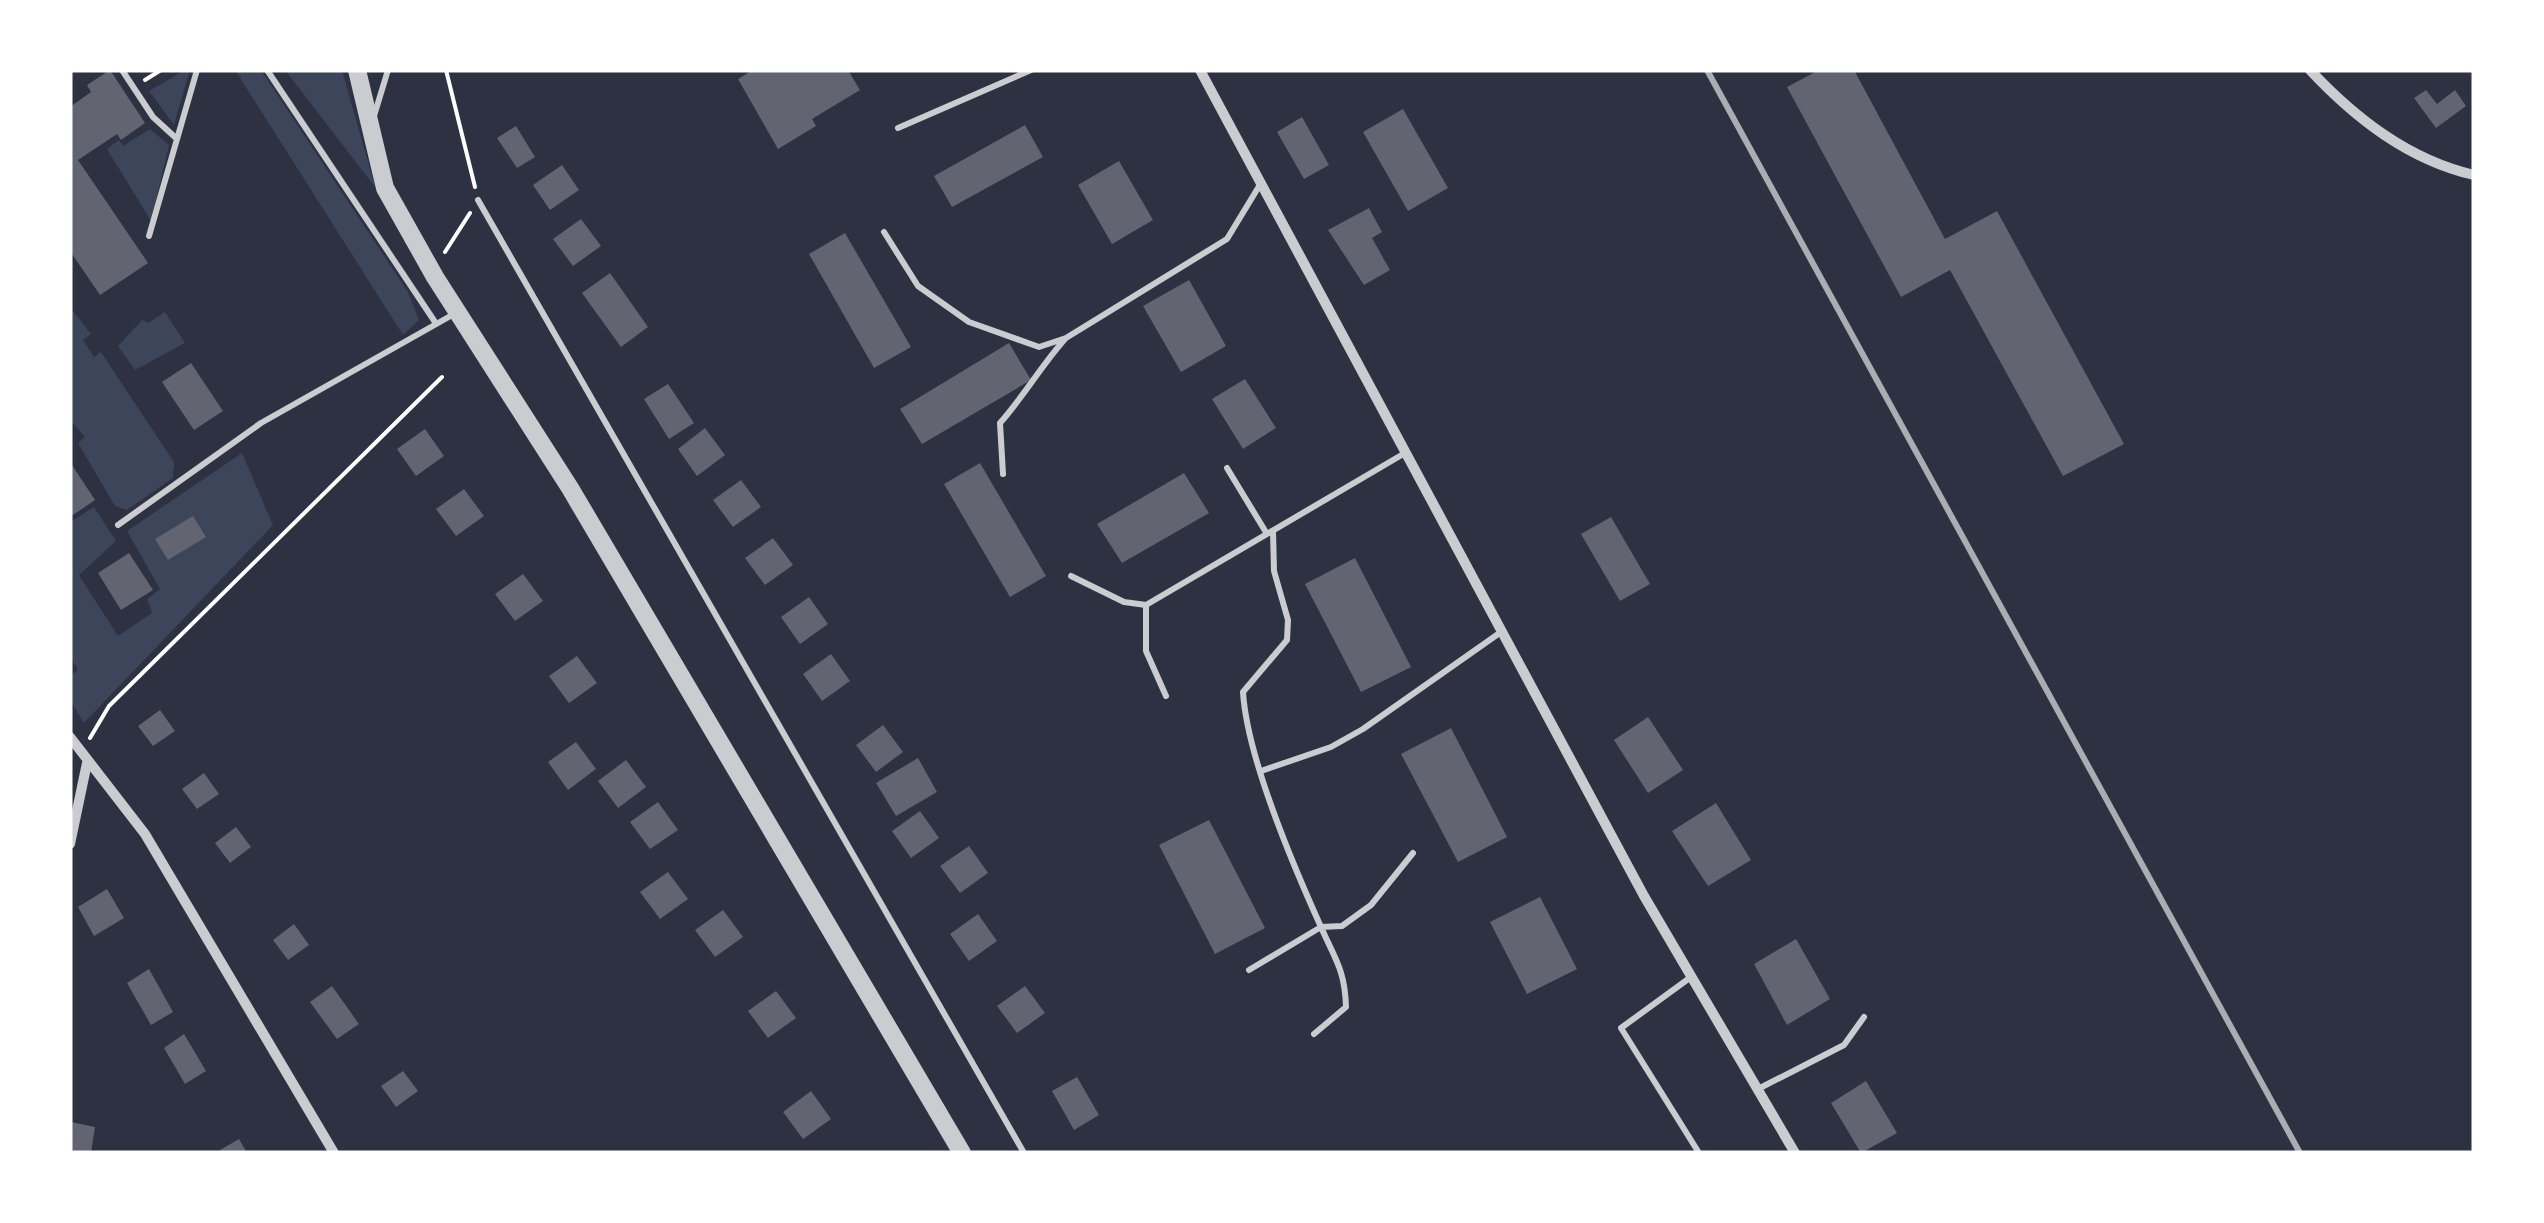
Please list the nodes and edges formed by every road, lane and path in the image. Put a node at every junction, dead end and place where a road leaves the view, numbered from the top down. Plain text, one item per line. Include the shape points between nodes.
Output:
1 (122, 70) edge
2 (197, 70) edge
3 (266, 70) edge
4 (356, 70) edge
5 (388, 70) edge
6 (446, 70) edge
7 (1031, 70) edge
8 (1200, 70) edge
9 (2310, 70) edge
10 (898, 128) dead end
11 (369, 132) junction
12 (177, 139) junction
13 (2474, 175) edge
14 (1261, 182) junction
15 (478, 200) junction
16 (884, 232) dead end
17 (150, 236) dead end
18 (435, 276) junction
19 (460, 312) junction
20 (435, 322) junction
21 (1066, 338) junction
22 (442, 378) dead end
23 (1406, 453) junction
24 (1227, 468) dead end
25 (1003, 474) dead end
26 (118, 524) dead end
27 (1270, 532) junction
28 (1071, 576) dead end
29 (1146, 605) junction
30 (1502, 631) junction
31 (1166, 696) dead end
32 (70, 737) edge
33 (84, 759) junction
34 (1261, 770) junction
35 (70, 844) edge
36 (1413, 853) dead end
37 (1321, 927) junction
38 (1249, 970) dead end
39 (1692, 977) junction
40 (1864, 1016) dead end
41 (1314, 1034) dead end
42 (1758, 1088) junction
43 (334, 1153) edge
44 (962, 1153) edge
45 (1024, 1153) edge
46 (1699, 1153) edge
47 (1796, 1153) edge

1 - 12 lane
2 - 12 lane
3 - 20 lane
4 - 11 street
5 - 11 lane
6 - 15 path
7 - 10 lane
8 - 14 street
9 - 13 street via 2384,136 2434,166
11 - 18 street via 386,188
12 - 17 lane
14 - 21 lane via 1226,240
14 - 23 street
15 - 18 path
15 - 45 lane
16 - 21 lane via 918,286 968,322 1039,347
18 - 19 street
19 - 20 lane
19 - 44 street
20 - 26 lane via 261,423
21 - 25 lane via 1000,423
22 - 33 path via 109,706
23 - 27 lane
23 - 30 street
24 - 27 lane
27 - 29 lane
27 - 34 lane via 1288,620 1287,640 1244,692 1246,731
28 - 29 lane via 1124,602
29 - 31 lane via 1146,651
30 - 34 lane via 1363,729
30 - 39 street
32 - 33 street
33 - 35 street
33 - 43 street via 145,834
34 - 37 lane
36 - 37 lane via 1372,905 1342,926
37 - 38 lane
37 - 41 lane via 1346,974 1346,1006
39 - 42 street
39 - 46 lane via 1620,1028
40 - 42 lane via 1844,1045
42 - 47 street

